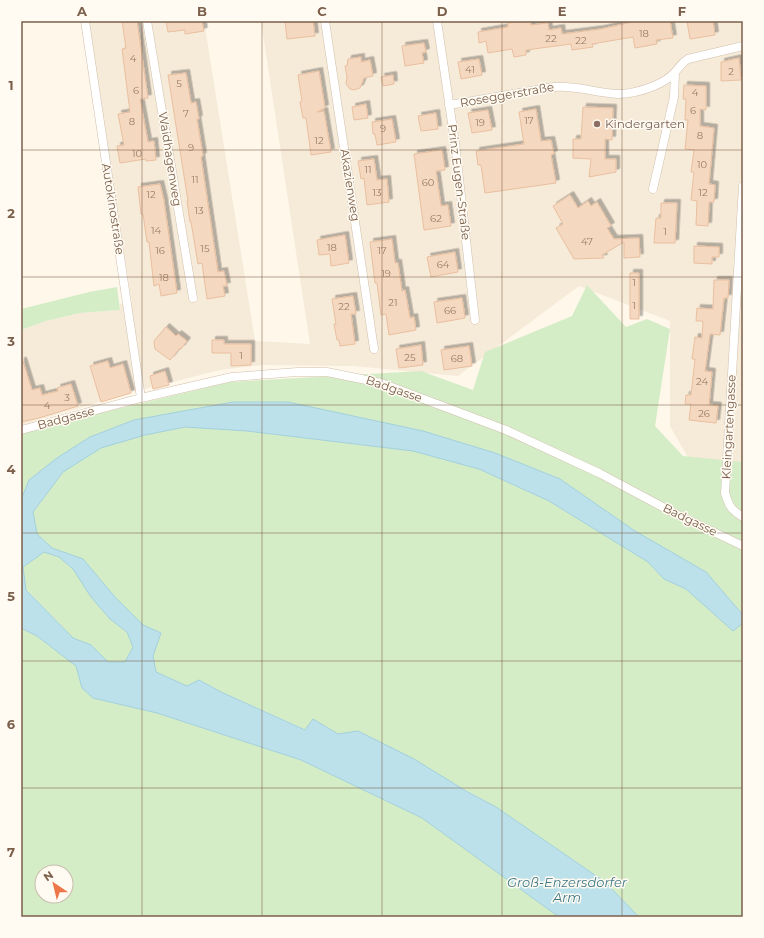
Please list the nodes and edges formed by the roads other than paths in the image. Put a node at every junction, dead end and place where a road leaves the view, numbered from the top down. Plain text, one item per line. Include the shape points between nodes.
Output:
1 (84, 21) edge
2 (148, 21) edge
3 (325, 21) edge
4 (437, 21) edge
5 (743, 46) edge
6 (675, 73) junction
7 (449, 106) junction
8 (743, 186) edge
9 (653, 189) dead end
10 (192, 298) dead end
11 (476, 320) dead end
12 (374, 349) dead end
13 (141, 398) junction
14 (21, 430) edge
15 (743, 517) edge
16 (743, 546) edge

1 - 13 street, Autokinostraße
2 - 10 street, Waidhagenweg
3 - 12 street, Akazienweg
4 - 7 street, Prinz Eugen-Straße
5 - 6 street, Roseggerstraße via 688,60 681,63
6 - 7 street, Roseggerstraße via 655,86 619,94 554,86
6 - 9 street via 674,97
7 - 11 street, Prinz Eugen-Straße
8 - 15 street, Kleingartengasse via 725,493 728,503
13 - 14 street, Badgasse
13 - 16 street, Badgasse via 232,377 297,372 327,372 381,383 506,430 599,473

